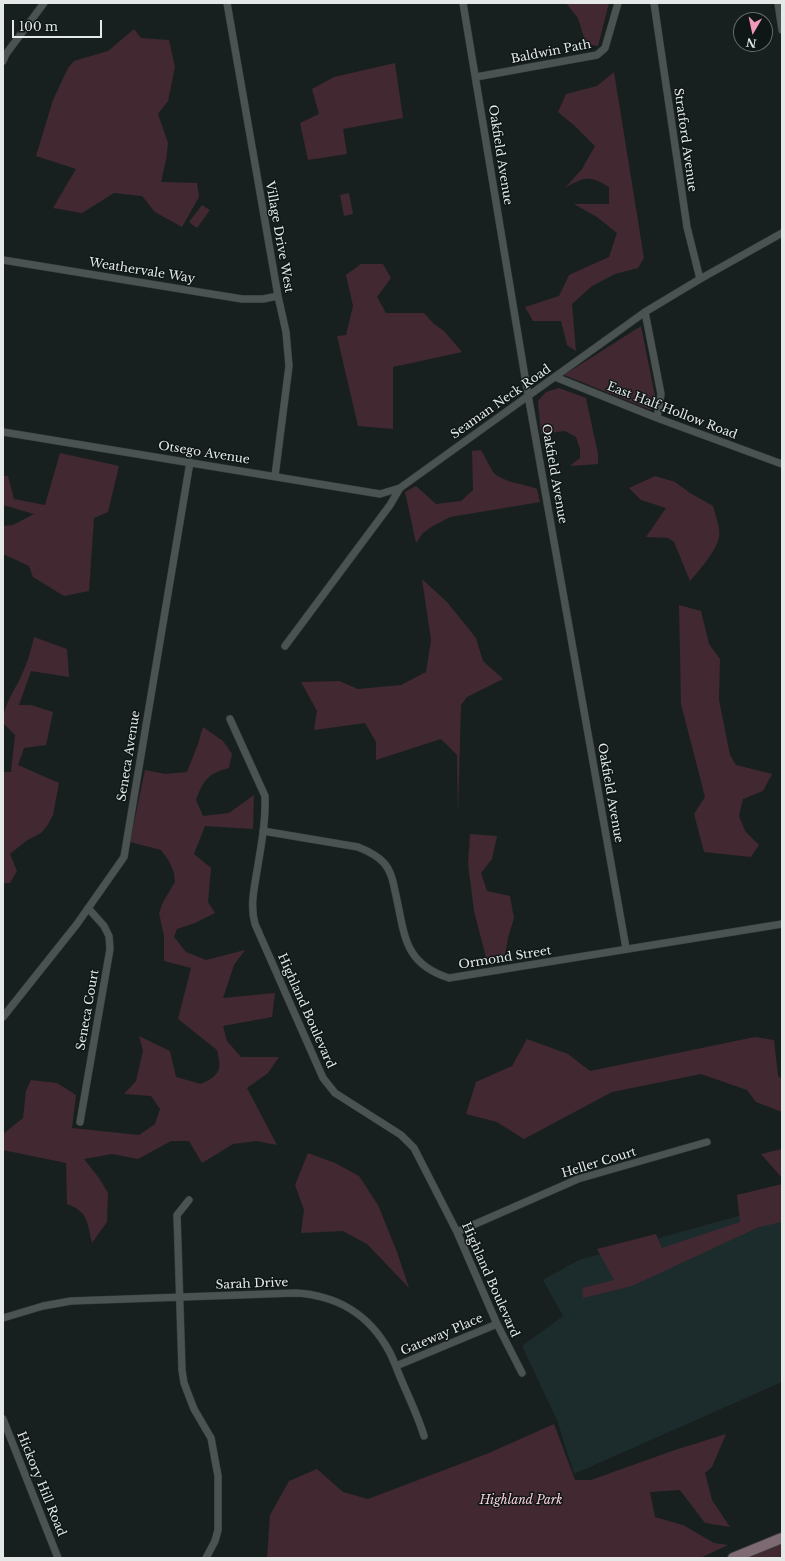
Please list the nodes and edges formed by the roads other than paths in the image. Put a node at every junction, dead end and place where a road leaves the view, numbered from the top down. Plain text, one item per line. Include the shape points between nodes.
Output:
1 (44, 3) edge
2 (227, 3) edge
3 (463, 3) edge
4 (618, 3) edge
5 (654, 3) edge
6 (778, 3) edge
7 (782, 30) edge
8 (3, 61) edge
9 (476, 77) junction
10 (782, 233) edge
11 (3, 260) edge
12 (700, 279) junction
13 (278, 296) junction
14 (645, 312) junction
15 (555, 377) junction
16 (528, 395) junction
17 (657, 418) junction
18 (3, 432) edge
19 (190, 462) junction
20 (782, 464) edge
21 (274, 476) junction
22 (400, 488) junction
23 (285, 646) dead end
24 (230, 719) dead end
25 (263, 831) junction
26 (88, 908) junction
27 (782, 924) edge
28 (626, 948) junction
29 (3, 1017) edge
30 (80, 1122) dead end
31 (707, 1142) dead end
32 (189, 1200) dead end
33 (457, 1232) junction
34 (179, 1298) junction
35 (3, 1318) edge
36 (497, 1324) junction
37 (396, 1366) junction
38 (522, 1373) dead end
39 (3, 1419) edge
40 (424, 1436) dead end
41 (782, 1538) edge
42 (58, 1558) edge
43 (206, 1558) edge
44 (733, 1558) edge

1 - 8 street
2 - 13 street, Village Drive West
3 - 9 street, Oakfield Avenue
4 - 9 street, Baldwin Path via 605,48 597,55
5 - 12 street, Stratford Avenue via 687,227
6 - 7 street
9 - 16 street, Oakfield Avenue
10 - 12 street, Seaman Neck Road
11 - 13 street, Weathervale Way via 242,298 263,299
12 - 14 street, Seaman Neck Road
13 - 21 street, Village Drive West via 290,366
14 - 15 street, Seaman Neck Road
14 - 17 street via 661,394
15 - 16 street, Seaman Neck Road
15 - 17 street, East Half Hollow Road
16 - 22 street, Seaman Neck Road
16 - 28 street, Oakfield Avenue
17 - 20 street, East Half Hollow Road
18 - 19 street, Otsego Avenue
19 - 21 street, Otsego Avenue
19 - 26 street, Seneca Avenue via 124,857
21 - 22 street, Otsego Avenue via 380,494
22 - 23 street, Seaman Neck Road
24 - 25 street, Highland Boulevard via 265,796
25 - 28 street, Ormond Street via 358,847 372,853 384,863 392,875 407,943 413,956 424,966 450,978
25 - 33 street, Highland Boulevard via 252,913 323,1078 335,1093 401,1134 414,1148
26 - 29 street, Seneca Avenue
26 - 30 street, Seneca Court via 104,926 109,936 110,949
27 - 28 street, Ormond Street
31 - 33 street, Heller Court via 578,1179
32 - 34 street via 177,1215
33 - 36 street, Highland Boulevard
34 - 35 street, Sarah Drive via 71,1301
34 - 37 street, Sarah Drive via 295,1293 328,1298 360,1315 383,1340
34 - 43 street via 184,1383 194,1409 211,1438 218,1476 218,1530
36 - 37 street, Gateway Place
36 - 38 street, Highland Boulevard
37 - 40 street, Sarah Drive
39 - 42 street, Hickory Hill Road
41 - 44 main road

